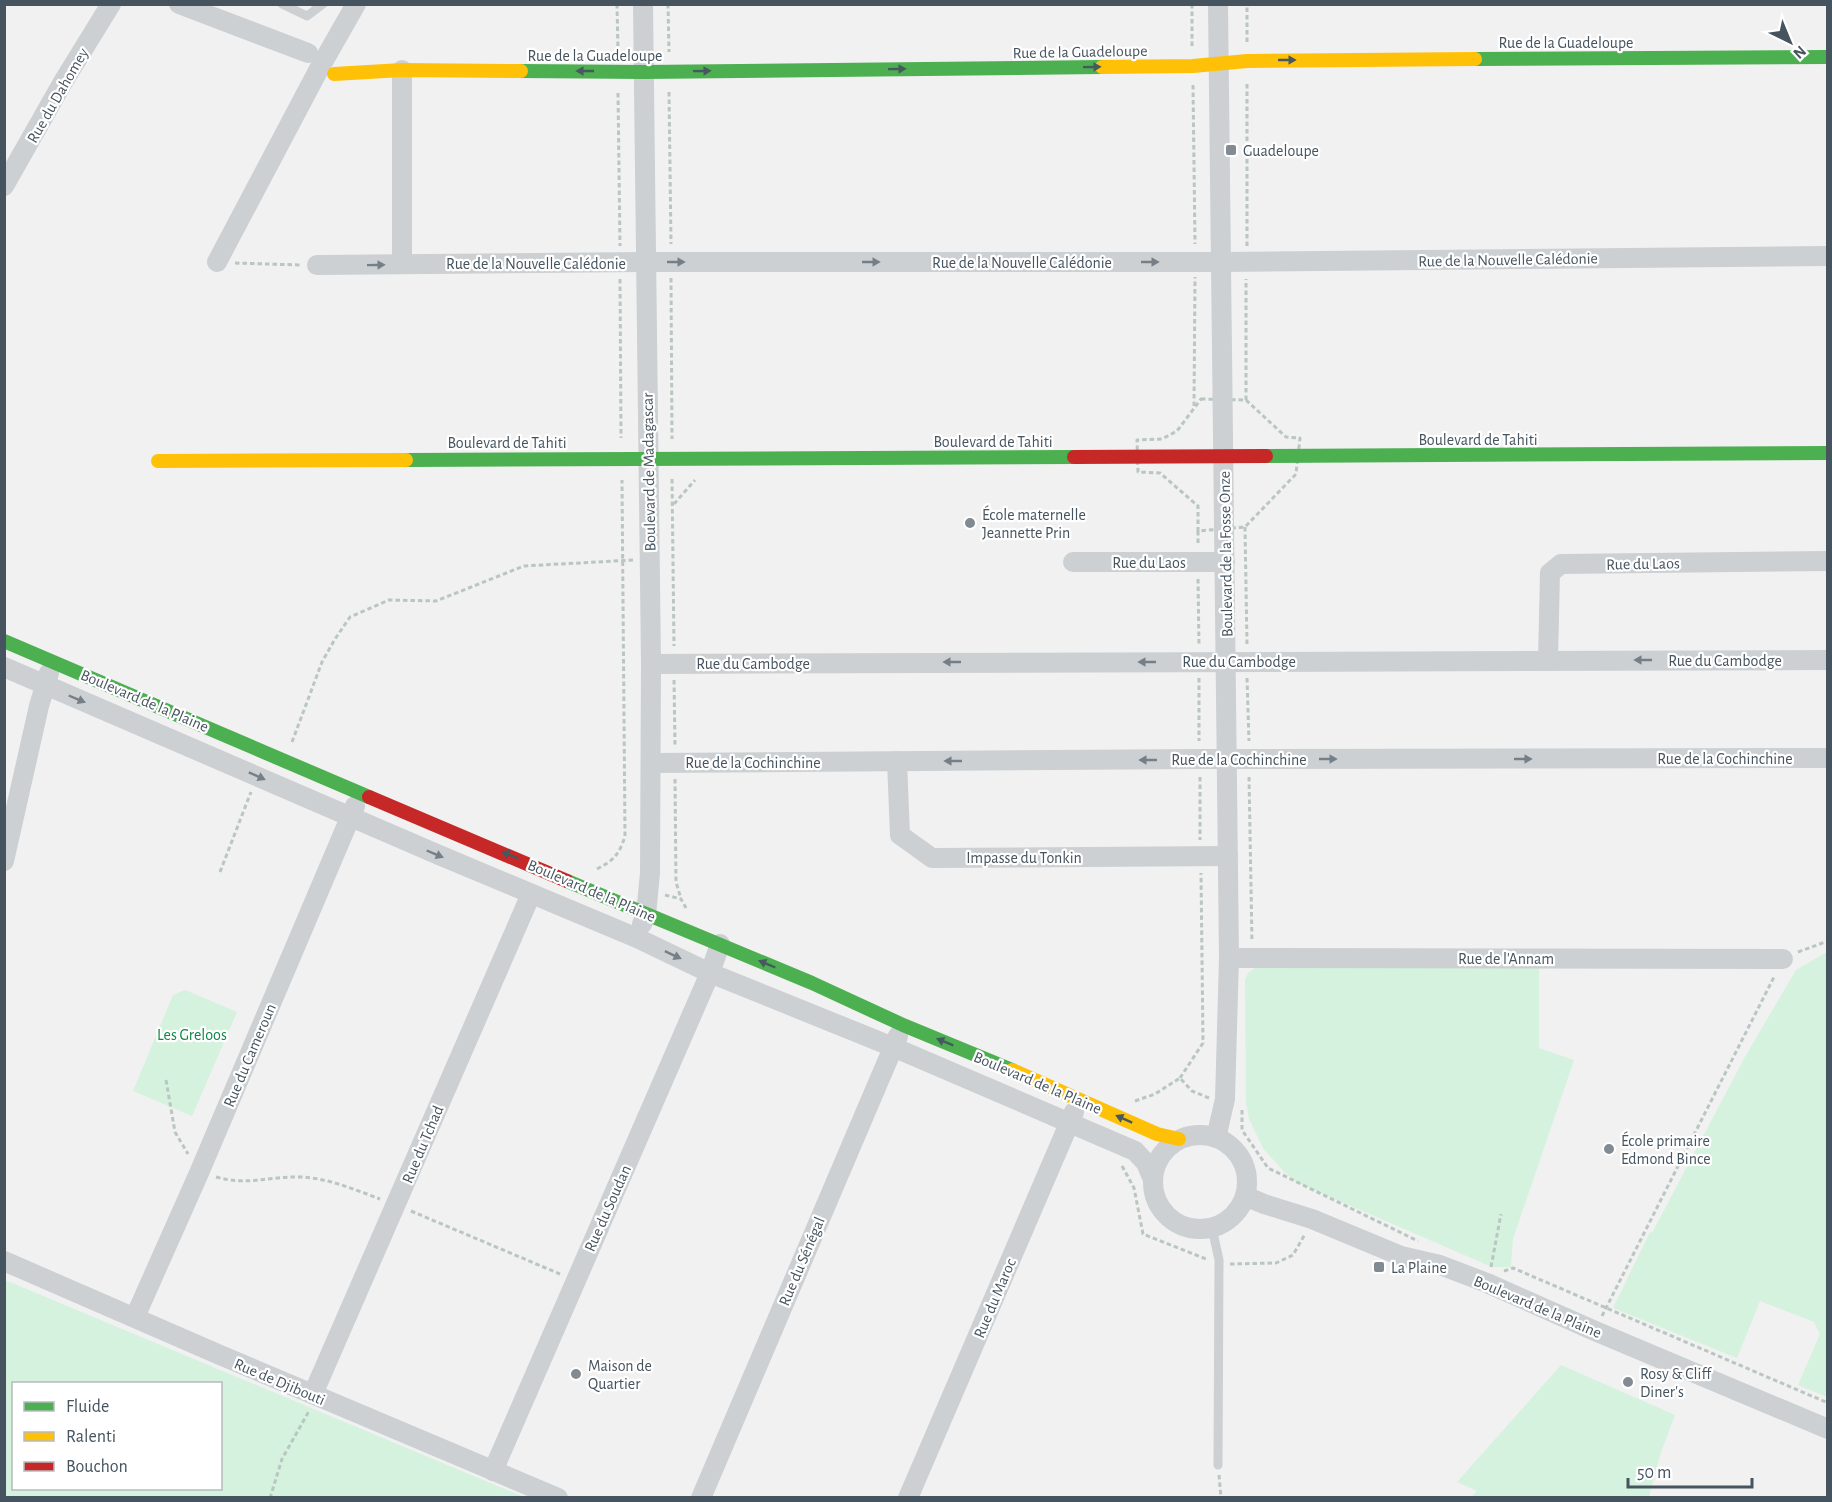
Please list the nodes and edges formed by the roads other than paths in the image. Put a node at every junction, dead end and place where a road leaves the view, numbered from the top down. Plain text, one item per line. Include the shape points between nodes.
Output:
1 (111, 4) edge
2 (179, 4) edge
3 (282, 4) edge
4 (323, 4) edge
5 (356, 4) edge
6 (643, 4) edge
7 (1218, 4) edge
8 (308, 53) dead end
9 (1827, 57) edge
10 (1220, 63) junction
11 (402, 70) junction
12 (644, 72) junction
13 (334, 74) dead end
14 (4, 186) edge
15 (1827, 256) edge
16 (217, 262) road end
17 (645, 262) junction
18 (1220, 262) junction
19 (402, 264) junction
20 (317, 265) road end
21 (1827, 453) edge
22 (1224, 457) junction
23 (648, 458) junction
24 (158, 461) dead end
25 (1827, 561) edge
26 (1073, 562) dead end
27 (1225, 562) junction
28 (4, 641) edge
29 (1548, 660) junction
30 (1827, 660) edge
31 (1226, 661) junction
32 (54, 662) junction
33 (651, 664) junction
34 (4, 667) edge
35 (45, 685) junction
36 (1827, 758) edge
37 (1227, 759) junction
38 (897, 761) junction
39 (651, 763) junction
40 (360, 792) junction
41 (350, 817) junction
42 (1228, 856) junction
43 (4, 861) edge
44 (531, 894) junction
45 (646, 915) junction
46 (637, 938) junction
47 (720, 944) junction
48 (1229, 958) junction
49 (1783, 959) road end
50 (710, 973) junction
51 (812, 983) junction
52 (801, 1010) junction
53 (903, 1025) junction
54 (893, 1047) junction
55 (993, 1062) junction
56 (984, 1086) junction
57 (1080, 1100) junction
58 (1069, 1122) junction
59 (1216, 1138) junction
60 (1179, 1139) junction
61 (1152, 1177) junction
62 (1245, 1196) junction
63 (1212, 1228) junction
64 (4, 1261) edge
65 (135, 1317) junction
66 (315, 1395) junction
67 (1827, 1429) edge
68 (1218, 1465) road end
69 (492, 1471) junction
70 (558, 1497) edge
71 (701, 1497) edge
72 (908, 1497) edge

1 - 14 street, Rue du Dahomey
2 - 8 street
3 - 4 lane via 307,16
5 - 16 street
6 - 12 street, Boulevard de Madagascar
7 - 10 street, Boulevard de la Fosse Onze
10 -> 9 street, Rue de la Guadeloupe
12 -> 10 street, Rue de la Guadeloupe
10 - 18 street, Boulevard de la Fosse Onze
12 -> 11 street, Rue de la Guadeloupe
11 - 13 street, Rue de la Guadeloupe
11 - 19 street
12 - 17 street, Boulevard de Madagascar
15 - 18 street, Rue de la Nouvelle Calédonie
17 -> 18 street, Rue de la Nouvelle Calédonie
17 - 19 street, Rue de la Nouvelle Calédonie
17 - 23 street, Boulevard de Madagascar
18 - 22 street, Boulevard de la Fosse Onze
20 -> 19 street, Rue de la Nouvelle Calédonie
21 - 22 street, Boulevard de Tahiti
22 - 23 street, Boulevard de Tahiti
22 - 27 street, Boulevard de la Fosse Onze
23 - 24 street, Boulevard de Tahiti
23 - 33 street, Boulevard de Madagascar
25 - 29 street, Rue du Laos via 1561,564 1550,573
26 - 27 street, Rue du Laos
27 - 31 street, Boulevard de la Fosse Onze
28 - 32 street, Boulevard de la Plaine
30 -> 29 street, Rue du Cambodge
29 - 31 street, Rue du Cambodge
31 -> 33 street, Rue du Cambodge
31 - 37 street, Boulevard de la Fosse Onze
32 - 35 street
32 - 40 street, Boulevard de la Plaine
33 - 39 street, Boulevard de Madagascar
34 - 35 street, Boulevard de la Plaine
35 -> 41 street, Boulevard de la Plaine
35 - 43 street
37 -> 36 street, Rue de la Cochinchine
37 -> 38 street, Rue de la Cochinchine
37 - 42 street, Boulevard de la Fosse Onze
38 - 39 street, Rue de la Cochinchine
38 - 42 street, Impasse du Tonkin via 900,835 932,858
39 - 45 street, Boulevard de Madagascar
40 - 41 street, Rue du Cameroun
45 -> 40 street, Boulevard de la Plaine
41 -> 44 street, Boulevard de la Plaine
41 - 65 street, Rue du Cameroun
42 - 48 street, Boulevard de la Fosse Onze
44 - 46 street, Boulevard de la Plaine
44 - 66 street, Rue du Tchad
45 - 46 street, Boulevard de Madagascar
45 - 47 street, Boulevard de la Plaine
46 -> 50 street, Boulevard de la Plaine
47 - 50 street, Rue du Soudan
51 -> 47 street, Boulevard de la Plaine
48 - 49 street, Rue de l'Annam
48 - 59 street, Boulevard de la Fosse Onze via 1225,1099
50 - 52 street, Boulevard de la Plaine
50 - 69 street, Rue du Soudan
51 - 52 street
51 - 53 street, Boulevard de la Plaine
52 - 54 street, Boulevard de la Plaine
53 - 54 street, Rue du Sénégal
55 -> 53 street, Boulevard de la Plaine
54 - 56 street, Boulevard de la Plaine
54 - 71 street, Rue du Sénégal
55 - 56 street
55 - 57 street, Boulevard de la Plaine
56 - 58 street, Boulevard de la Plaine
57 - 58 street, Rue du Maroc
60 -> 57 street, Boulevard de la Plaine via 1157,1134
58 - 61 street, Boulevard de la Plaine via 1135,1151
58 - 72 street, Rue du Maroc
59 - 60 street via 1204,1135
59 - 62 street via 1239,1155 1245,1168
60 - 61 street via 1166,1149
61 - 63 street via 1154,1196 1162,1212 1176,1224 1194,1230
62 - 63 street via 1227,1222
62 - 67 street, Boulevard de la Plaine via 1401,1256 1488,1279 1595,1331
63 - 68 lane via 1219,1264
64 - 65 street, Rue de Djibouti
65 - 66 street, Rue de Djibouti
66 - 69 street, Rue de Djibouti
69 - 70 street, Rue de Djibouti

